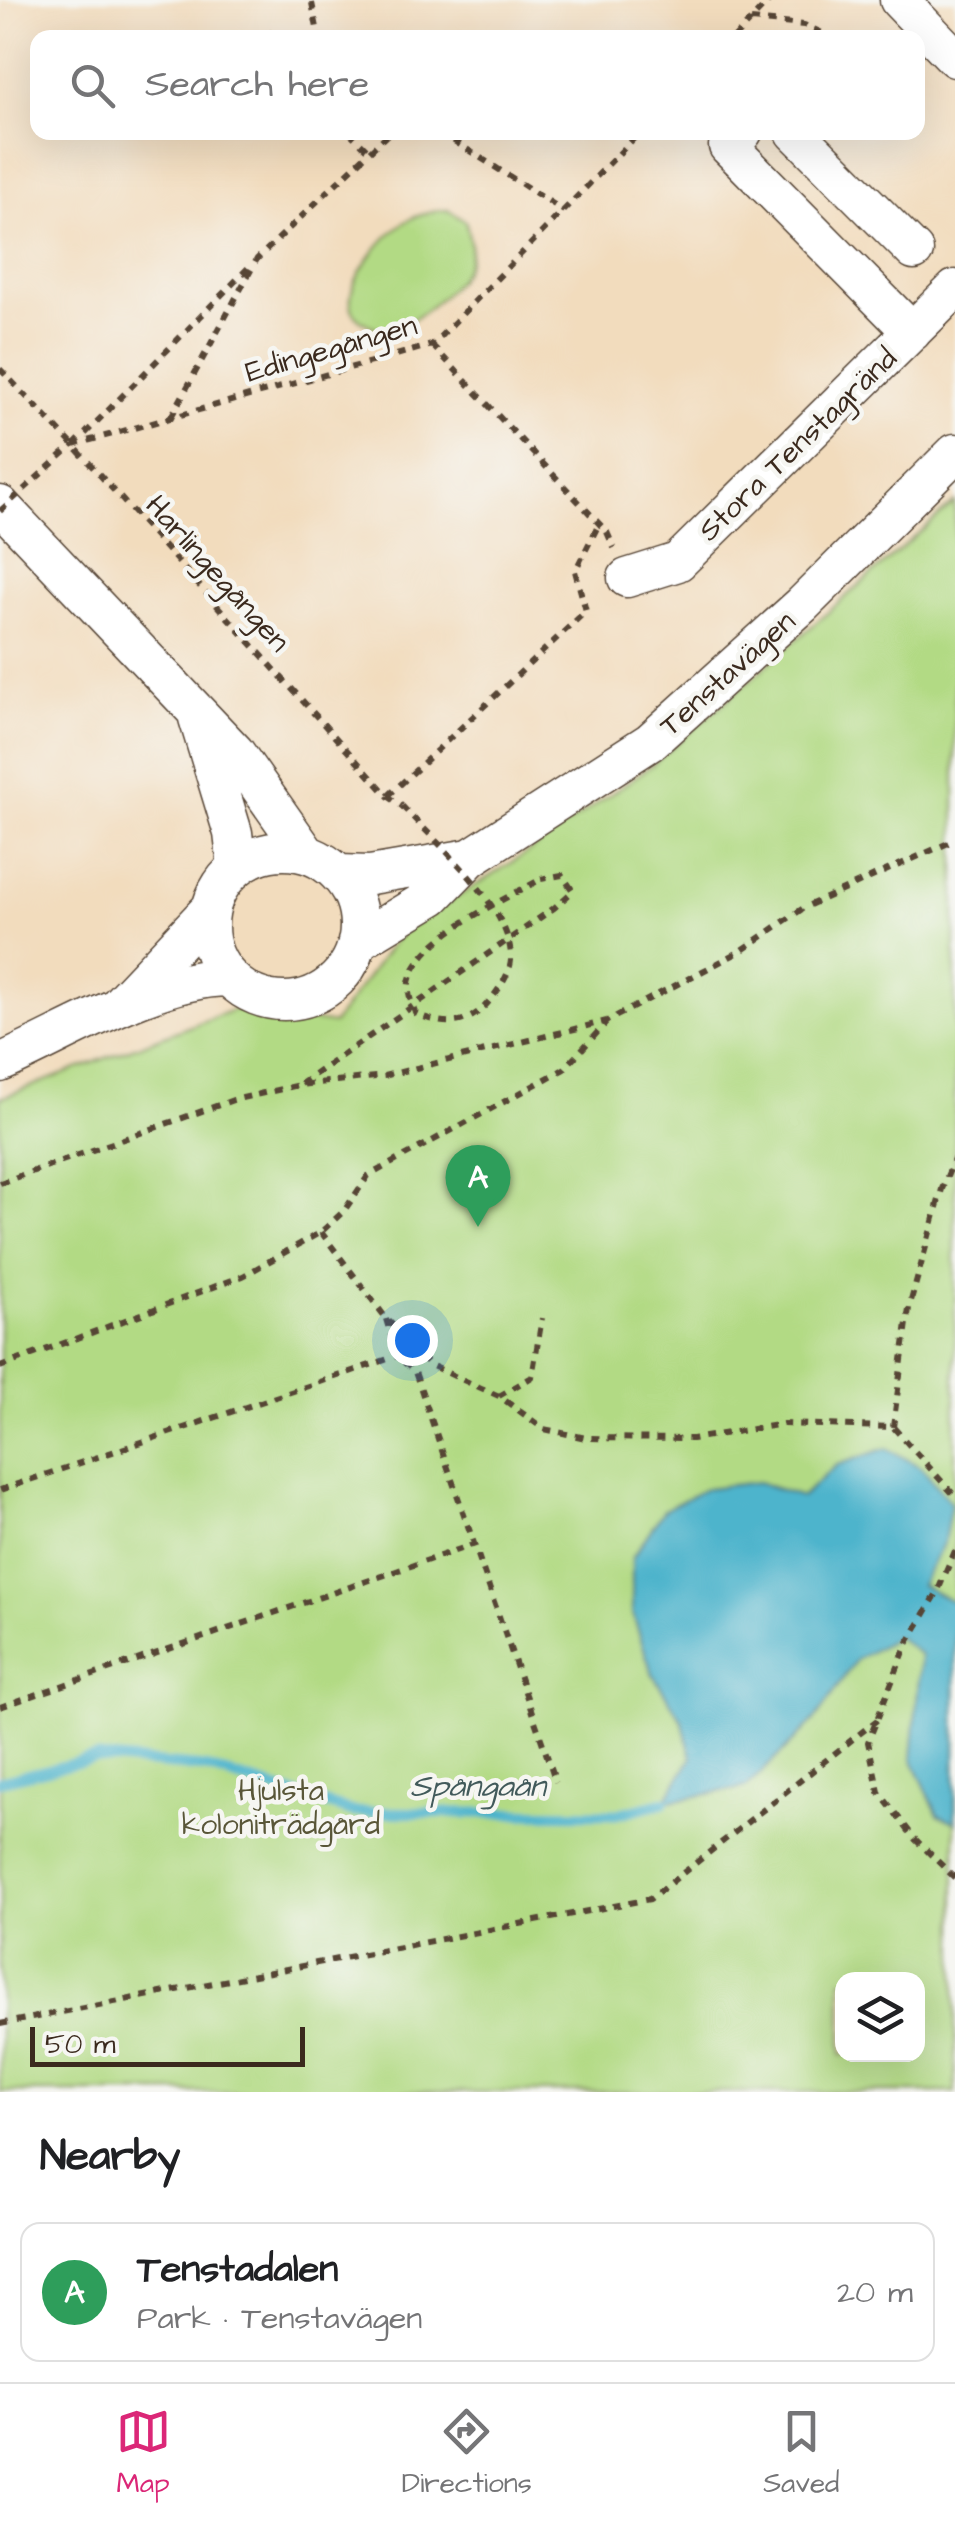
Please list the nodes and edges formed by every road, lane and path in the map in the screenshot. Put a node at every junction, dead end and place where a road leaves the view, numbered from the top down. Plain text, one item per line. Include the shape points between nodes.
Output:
1 (770, 0) edge
2 (898, 0) edge
3 (312, 3) dead end
4 (751, 20) junction
5 (317, 30) edge
6 (742, 30) edge
7 (816, 30) edge
8 (955, 58) edge
9 (357, 140) edge
10 (382, 140) edge
11 (453, 140) edge
12 (632, 140) edge
13 (734, 140) edge
14 (803, 140) edge
15 (370, 152) junction
16 (564, 211) junction
17 (257, 259) junction
18 (954, 290) edge
19 (912, 332) junction
20 (432, 345) junction
21 (0, 369) edge
22 (170, 418) junction
23 (73, 446) junction
24 (955, 454) edge
25 (0, 508) edge
26 (600, 524) junction
27 (627, 578) joint
28 (194, 706) junction
29 (388, 796) junction
30 (955, 840) edge
31 (306, 853) junction
32 (470, 858) junction
33 (237, 867) junction
34 (339, 874) junction
35 (211, 908) junction
36 (357, 942) junction
37 (228, 977) junction
38 (118, 1006) junction
39 (608, 1021) junction
40 (0, 1063) edge
41 (299, 1084) junction
42 (955, 1157) edge
43 (0, 1183) edge
44 (321, 1232) junction
45 (386, 1318) junction
46 (542, 1318) dead end
47 (397, 1356) junction
48 (0, 1367) edge
49 (499, 1396) junction
50 (894, 1427) junction
51 (0, 1490) edge
52 (955, 1496) edge
53 (475, 1544) junction
54 (955, 1552) edge
55 (0, 1707) edge
56 (876, 1720) junction
57 (556, 1782) dead end
58 (955, 1878) edge
59 (0, 2024) edge

1 - 4 path
2 - 8 street
3 - 5 path
4 - 6 path
4 - 7 path
9 - 15 path
10 - 15 path
11 - 16 path
12 - 16 path, Edingegången
13 - 19 street via 728,146
14 - 18 street
15 - 17 path
16 - 20 path, Edingegången
17 - 22 path
17 - 23 path
18 - 19 street, Stora Tenstagränd
19 - 27 street, Stora Tenstagränd via 678,562
20 - 22 path, Edingegången
20 - 26 path
21 - 23 path, Harlingegången
22 - 23 path, Edingegången
23 - 25 path, bridge
23 - 29 path, Harlingegången
24 - 32 street, Tenstavägen via 650,742
25 - 28 street
26 - 27 path
26 - 29 path via 575,571 586,611
28 - 31 street
28 - 33 street
29 - 41 path, Harlingegången, bridge via 488,900 497,917 507,934 512,964 478,1013 438,1024 415,1014 408,986 433,946 487,910 500,902 542,880 562,875 573,892 554,908
30 - 39 path via 804,907 740,951
31 - 33 street via 282,850
31 - 34 street
32 - 34 street, Tenstavägen
32 - 36 street, Tenstavägen via 433,896
33 - 35 street
34 - 36 street via 357,902
35 - 37 street via 214,957
35 - 38 street
36 - 37 street, Tenstavägen via 343,975 299,1001 273,1002
37 - 38 street via 207,977
38 - 40 street
39 - 41 path via 384,1076
39 - 44 path via 564,1070 368,1176
41 - 43 path via 233,1100
42 - 50 path via 909,1308
44 - 45 path
44 - 48 path via 243,1276
45 - 47 path
45 - 49 path via 430,1365
46 - 49 path via 532,1376
47 - 51 path
47 - 53 path via 416,1372
49 - 50 path via 544,1429 586,1438 692,1438 783,1424
50 - 52 path
53 - 55 path
53 - 57 path
54 - 56 path
56 - 58 path via 868,1742 879,1792
56 - 59 path via 650,1899

